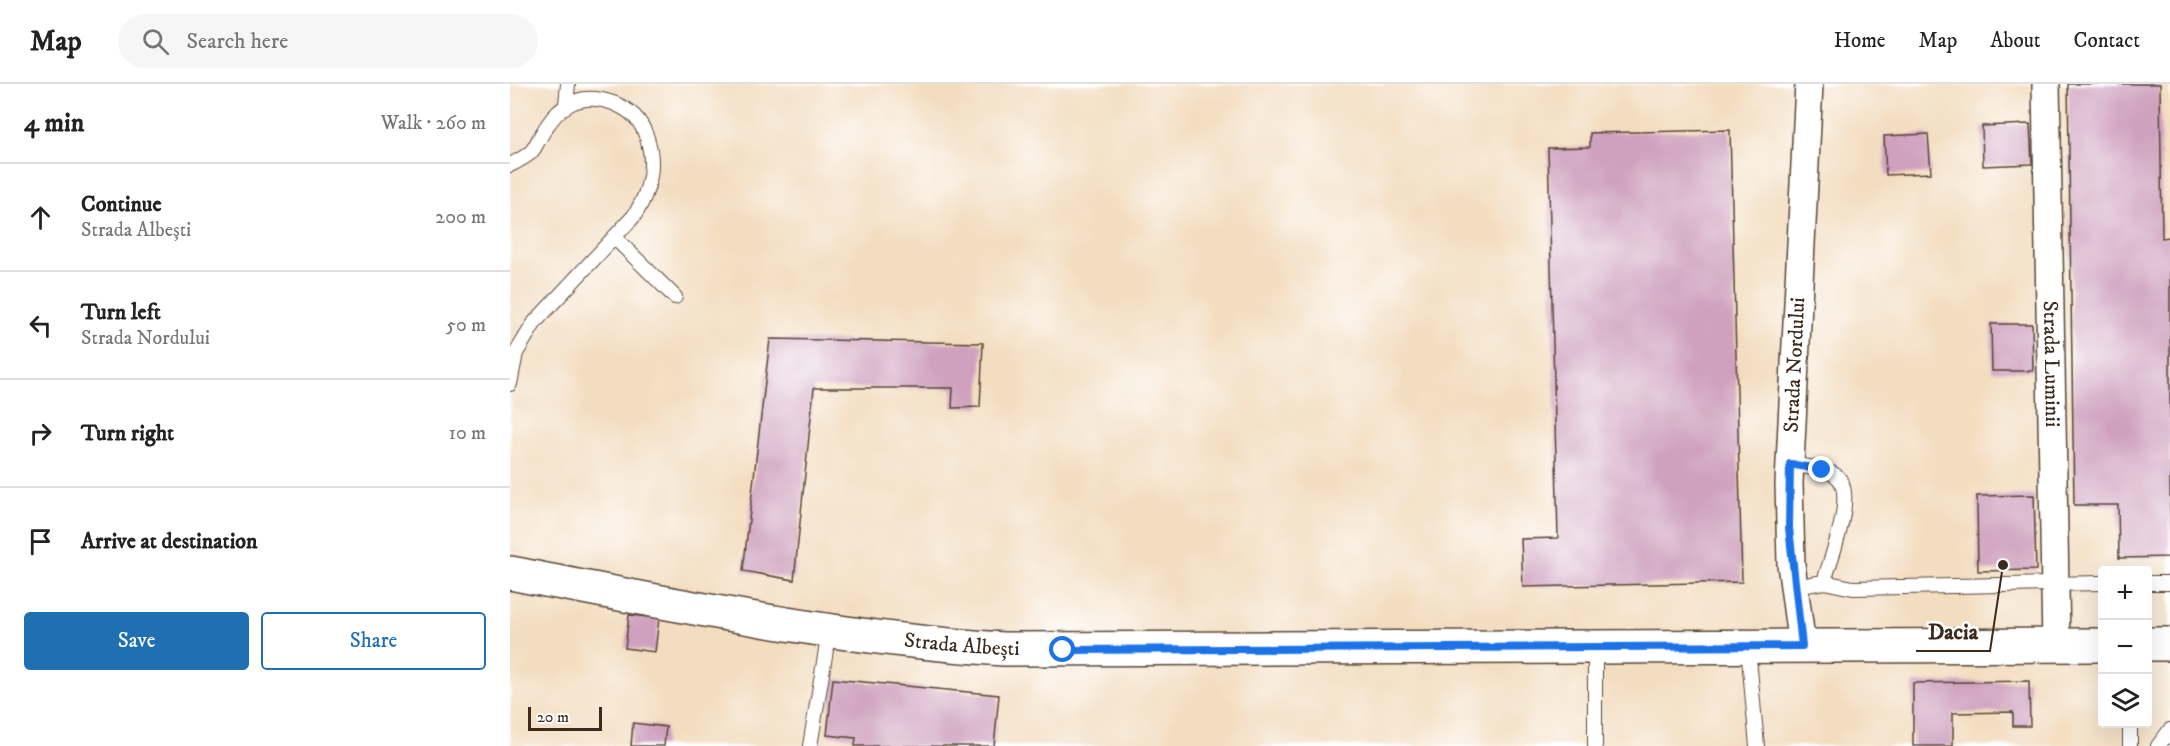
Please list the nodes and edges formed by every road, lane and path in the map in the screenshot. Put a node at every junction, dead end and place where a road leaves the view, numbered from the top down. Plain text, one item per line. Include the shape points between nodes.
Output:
1 (568, 84) edge
2 (1809, 84) edge
3 (2046, 84) edge
4 (566, 104) junction
5 (511, 168) edge
6 (614, 237) junction
7 (675, 297) dead end
8 (510, 384) edge
9 (1790, 464) junction
10 (510, 573) edge
11 (1824, 582) junction
12 (2098, 583) edge
13 (2152, 583) edge
14 (2170, 583) edge
15 (2056, 584) junction
16 (1795, 587) junction
17 (830, 632) junction
18 (2152, 644) edge
19 (2170, 644) edge
20 (2056, 645) junction
21 (2098, 645) edge
22 (1802, 646) junction
23 (1748, 647) junction
24 (1595, 648) junction
25 (2130, 728) edge
26 (2170, 729) edge
27 (810, 746) edge
28 (1595, 746) edge
29 (1757, 746) edge
30 (2130, 746) edge
31 (2158, 746) edge

1 - 4 lane
2 - 9 street, Strada Nordului
3 - 15 street, Strada Luminii
4 - 5 lane via 554,114 531,152
4 - 6 lane via 582,98 606,101 627,108 642,125 651,150 652,170 644,200
6 - 7 lane
6 - 8 lane via 535,322 516,353
9 - 11 lane via 1836,475 1844,483 1846,499
9 - 16 street, Strada Nordului via 1789,528
10 - 17 main road, Strada Albești
11 - 15 lane via 1853,588
11 - 16 lane
12 - 15 lane
13 - 14 lane
15 - 20 street, Strada Luminii
16 - 22 street, Strada Nordului
17 - 24 main road, Strada Albești via 941,645 1053,650
17 - 27 lane
18 - 19 main road
20 - 21 main road, Strada Albești
20 - 22 main road, Strada Albești
22 - 23 main road, Strada Albești
23 - 24 main road, Strada Albești
23 - 29 lane
24 - 28 lane
25 - 30 lane
26 - 31 lane

